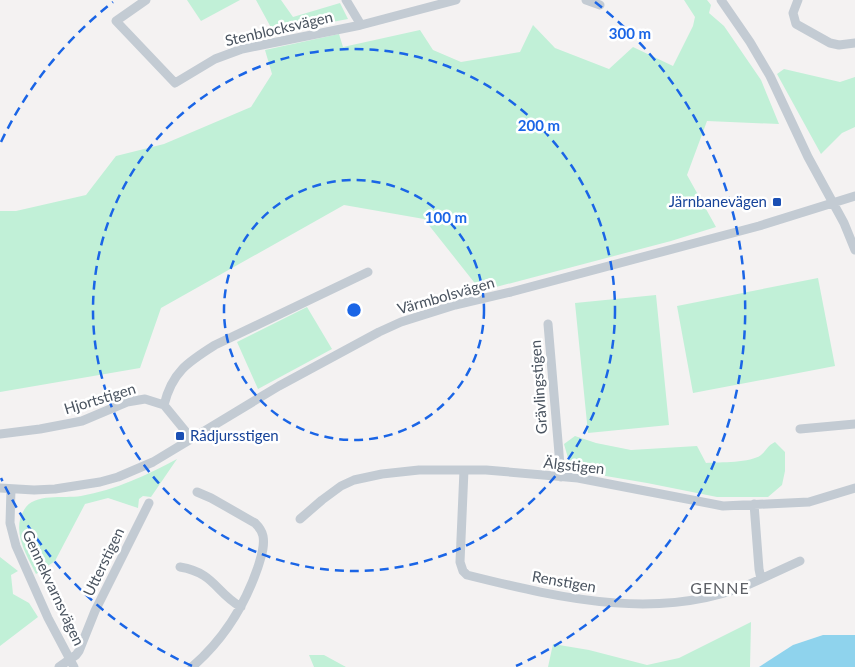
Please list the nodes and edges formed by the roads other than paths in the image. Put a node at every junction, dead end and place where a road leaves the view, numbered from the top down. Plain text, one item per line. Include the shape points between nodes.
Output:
1 (146, 0) edge
2 (346, 0) edge
3 (456, 0) edge
4 (586, 0) edge
5 (722, 0) edge
6 (798, 0) edge
7 (600, 6) dead end
8 (362, 25) junction
9 (855, 43) edge
10 (855, 196) edge
11 (833, 203) junction
12 (855, 250) edge
13 (368, 272) dead end
14 (548, 324) dead end
15 (164, 405) junction
16 (855, 424) edge
17 (800, 429) dead end
18 (0, 434) edge
19 (191, 438) junction
20 (464, 470) junction
21 (561, 477) junction
22 (0, 488) edge
23 (855, 488) edge
24 (12, 489) junction
25 (197, 492) dead end
26 (149, 503) dead end
27 (754, 504) junction
28 (300, 519) dead end
29 (800, 561) dead end
30 (180, 567) dead end
31 (762, 579) junction
32 (241, 607) junction
33 (72, 663) edge
34 (59, 667) edge
35 (192, 667) edge

1 - 8 street, Stenblocksvägen via 116,20 176,84 215,59 242,49
2 - 8 street
3 - 8 street, Stenblocksvägen
4 - 7 street
5 - 11 street via 770,76
6 - 9 street via 793,13 795,21 803,29 830,43
10 - 11 street, Värmbolsvägen
11 - 12 street
11 - 19 street, Värmbolsvägen via 401,322 279,386
13 - 15 street via 202,353 187,364 170,384
14 - 21 street, Grävlingstigen
15 - 18 street, Hjortstigen via 136,399 82,421
15 - 19 street
16 - 17 street
19 - 24 street, Värmbolsvägen via 153,462 100,482 55,489
20 - 21 street, Älgstigen
20 - 28 street, Älgstigen via 419,470 367,476 341,486
20 - 31 street, Renstigen via 460,562 467,575 560,596 638,605 729,592
21 - 27 street, Älgstigen via 723,506
22 - 24 street, Värmbolsvägen
23 - 27 street, Älgstigen via 809,502
24 - 33 street, Gennekvarnsvägen via 10,523 16,546
25 - 32 street via 255,523 263,536 262,555
26 - 33 street, Utterstigen
27 - 31 street
29 - 31 street, Renstigen
30 - 32 street via 202,574
32 - 35 street via 218,641
33 - 34 street, Utterstigen

